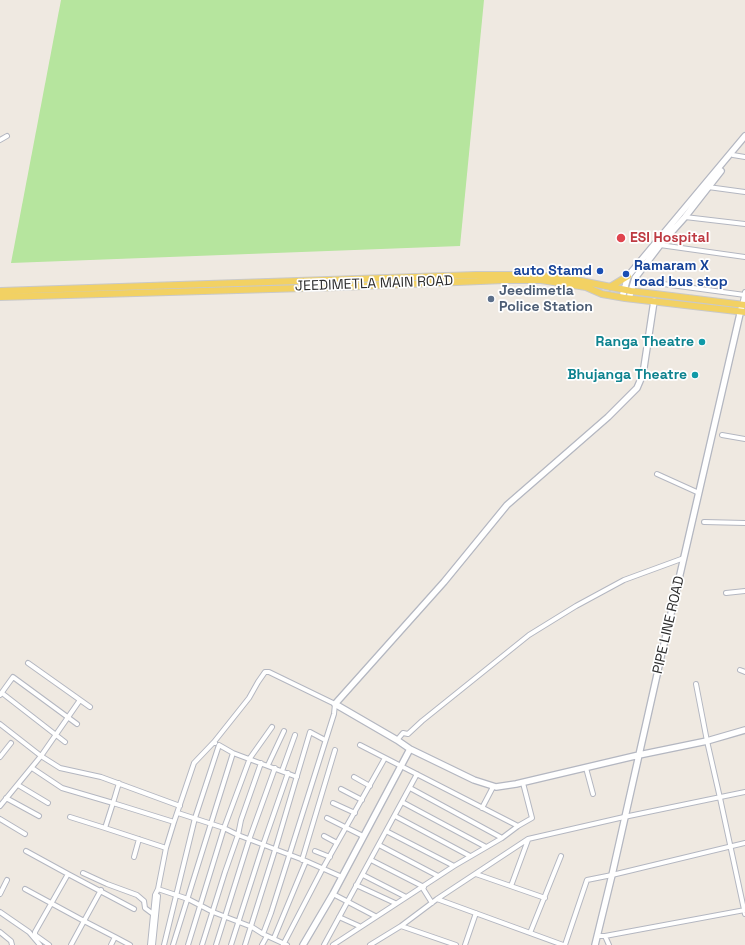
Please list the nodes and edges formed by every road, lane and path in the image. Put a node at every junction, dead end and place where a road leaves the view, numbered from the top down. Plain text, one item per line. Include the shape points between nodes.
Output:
1 (7, 136) dead end
2 (745, 136) edge
3 (0, 140) edge
4 (745, 142) edge
5 (733, 155) junction
6 (745, 157) edge
7 (708, 187) junction
8 (745, 192) edge
9 (685, 216) junction
10 (745, 224) edge
11 (660, 245) junction
12 (745, 257) edge
13 (628, 276) junction
14 (476, 278) junction
15 (634, 280) junction
16 (610, 287) junction
17 (589, 288) junction
18 (0, 291) edge
19 (623, 292) junction
20 (631, 293) junction
21 (745, 294) edge
22 (0, 297) edge
23 (654, 301) junction
24 (744, 305) edge
25 (699, 306) junction
26 (743, 312) edge
27 (722, 435) dead end
28 (745, 439) edge
29 (657, 474) dead end
30 (699, 493) junction
31 (704, 522) dead end
32 (745, 523) edge
33 (685, 558) junction
34 (745, 591) edge
35 (726, 593) dead end
36 (28, 663) dead end
37 (740, 670) dead end
38 (745, 672) edge
39 (696, 684) dead end
40 (1, 694) edge
41 (80, 700) junction
42 (335, 704) junction
43 (90, 707) dead end
44 (68, 718) junction
45 (0, 724) edge
46 (77, 724) dead end
47 (272, 727) dead end
48 (745, 730) edge
49 (284, 731) dead end
50 (295, 735) dead end
51 (55, 736) junction
52 (325, 740) junction
53 (397, 740) junction
54 (707, 741) junction
55 (65, 742) dead end
56 (214, 742) junction
57 (11, 743) dead end
58 (219, 745) junction
59 (360, 745) dead end
60 (410, 749) junction
61 (336, 750) dead end
62 (233, 753) junction
63 (640, 754) junction
64 (41, 756) junction
65 (0, 757) edge
66 (250, 758) junction
67 (385, 758) junction
68 (261, 762) junction
69 (268, 765) junction
70 (400, 765) junction
71 (32, 768) junction
72 (275, 768) junction
73 (586, 768) junction
74 (282, 771) junction
75 (288, 773) junction
76 (417, 774) junction
77 (296, 777) junction
78 (354, 777) dead end
79 (119, 783) junction
80 (522, 783) junction
81 (18, 785) junction
82 (370, 786) junction
83 (494, 787) junction
84 (410, 788) junction
85 (341, 789) dead end
86 (745, 792) edge
87 (593, 794) dead end
88 (6, 798) junction
89 (720, 798) junction
90 (362, 800) junction
91 (402, 802) junction
92 (48, 803) dead end
93 (113, 803) junction
94 (333, 804) dead end
95 (0, 806) edge
96 (180, 806) junction
97 (482, 808) junction
98 (178, 813) junction
99 (355, 813) junction
100 (39, 816) dead end
101 (395, 816) junction
102 (70, 817) dead end
103 (624, 817) junction
104 (195, 818) junction
105 (327, 818) dead end
106 (0, 819) edge
107 (174, 822) junction
108 (211, 823) junction
109 (518, 826) junction
110 (105, 828) junction
111 (224, 828) junction
112 (346, 828) junction
113 (386, 831) junction
114 (25, 834) dead end
115 (238, 836) junction
116 (324, 836) dead end
117 (363, 836) junction
118 (502, 838) junction
119 (139, 839) junction
120 (528, 839) junction
121 (249, 840) junction
122 (337, 843) junction
123 (745, 843) edge
124 (263, 845) junction
125 (379, 845) junction
126 (486, 847) junction
127 (731, 847) junction
128 (166, 848) junction
129 (275, 850) junction
130 (26, 851) dead end
131 (315, 851) dead end
132 (288, 855) junction
133 (470, 856) junction
134 (561, 856) dead end
135 (134, 857) dead end
136 (330, 857) junction
137 (304, 860) junction
138 (371, 860) junction
139 (454, 866) junction
140 (323, 868) junction
141 (84, 873) dead end
142 (68, 874) junction
143 (476, 874) junction
144 (363, 875) junction
145 (612, 875) junction
146 (438, 876) junction
147 (342, 877) junction
148 (7, 880) dead end
149 (356, 885) junction
150 (510, 886) junction
151 (423, 887) junction
152 (26, 889) dead end
153 (101, 890) junction
154 (157, 890) junction
155 (0, 894) edge
156 (333, 894) junction
157 (176, 895) junction
158 (406, 897) junction
159 (545, 898) junction
160 (188, 899) junction
161 (437, 899) junction
162 (347, 901) junction
163 (432, 902) junction
164 (395, 903) junction
165 (51, 904) junction
166 (199, 905) junction
167 (134, 909) dead end
168 (745, 911) edge
169 (0, 912) edge
170 (213, 912) junction
171 (476, 913) junction
172 (153, 914) junction
173 (375, 916) junction
174 (226, 917) junction
175 (339, 917) junction
176 (84, 921) junction
177 (240, 922) junction
178 (359, 926) junction
179 (401, 926) junction
180 (252, 927) junction
181 (0, 932) edge
182 (530, 933) junction
183 (265, 935) junction
184 (597, 936) junction
185 (606, 936) junction
186 (115, 937) junction
187 (274, 938) junction
188 (285, 944) edge
189 (450, 944) edge
190 (12, 945) edge
191 (40, 945) edge
192 (49, 945) edge
193 (71, 945) edge
194 (111, 945) edge
195 (130, 945) edge
196 (152, 945) edge
197 (164, 945) edge
198 (173, 945) edge
199 (188, 945) edge
200 (202, 945) edge
201 (216, 945) edge
202 (231, 945) edge
203 (245, 945) edge
204 (262, 945) edge
205 (303, 945) edge
206 (324, 945) edge
207 (333, 945) edge
208 (370, 945) edge
209 (456, 945) edge
210 (465, 945) edge
211 (564, 945) edge
212 (595, 945) edge
213 (609, 945) edge

1 - 3 street
2 - 13 street
4 - 5 street
5 - 6 street
5 - 7 street
7 - 8 street
7 - 9 street
9 - 10 street
9 - 11 street
11 - 12 street
11 - 15 street
13 - 16 main road
13 - 19 street
14 - 16 main road, JEEDIMETLA MAIN ROAD via 542,275
14 - 17 main road, JEEDIMETLA MAIN ROAD via 541,280
14 - 18 main road, JEEDIMETLA MAIN ROAD
14 - 22 main road, JEEDIMETLA MAIN ROAD via 340,287
15 - 20 street
15 - 21 street
16 - 19 main road, JEEDIMETLA MAIN ROAD
17 - 19 main road
17 - 23 main road, JEEDIMETLA MAIN ROAD via 602,294
19 - 20 main road, JEEDIMETLA MAIN ROAD
20 - 24 main road, JEEDIMETLA MAIN ROAD
20 - 25 main road via 690,302
21 - 24 street
23 - 25 main road, JEEDIMETLA MAIN ROAD
23 - 42 street via 644,374 637,388 608,417 507,505 444,582
24 - 26 street, PIPE LINE ROAD
25 - 26 main road, JEEDIMETLA MAIN ROAD
26 - 30 street, PIPE LINE ROAD
27 - 28 street
29 - 30 street
30 - 33 street, PIPE LINE ROAD
31 - 32 street
33 - 53 street via 624,580 529,635 408,734 403,733
33 - 63 street, PIPE LINE ROAD
34 - 35 street
36 - 41 street
37 - 38 street
39 - 54 street
40 - 44 street via 13,677
40 - 51 street
41 - 43 street
41 - 44 street
42 - 52 street
42 - 53 street
42 - 56 street via 265,672 249,698
44 - 46 street
44 - 51 street
45 - 64 street
47 - 66 street
48 - 54 street
49 - 69 street
50 - 74 street
51 - 55 street
51 - 64 street
52 - 77 street via 310,732
52 - 132 street
53 - 60 street
54 - 63 street
54 - 89 street
56 - 58 street
56 - 96 street via 194,763
57 - 65 street
58 - 62 street
58 - 104 street
59 - 67 street
60 - 70 street
60 - 83 street
61 - 137 street
62 - 66 street
62 - 108 street
63 - 73 street
63 - 103 street, PIPE LINE ROAD
64 - 71 street
64 - 79 street via 60,768
66 - 68 street
66 - 111 street
67 - 70 street
67 - 82 street
68 - 69 street
68 - 115 street
69 - 72 street
70 - 76 street
70 - 117 street
71 - 81 street
71 - 93 street via 62,788
72 - 74 street
72 - 121 street
73 - 80 street
73 - 87 street
74 - 75 street
75 - 77 street
75 - 124 street
76 - 84 street
76 - 97 street
77 - 129 street
78 - 82 street
79 - 93 street
79 - 96 street
80 - 83 street
80 - 109 street via 532,818
81 - 88 street
81 - 92 street
82 - 90 street
83 - 97 street
84 - 91 street
84 - 118 street
85 - 90 street
86 - 89 street
88 - 95 street
88 - 100 street
89 - 103 street
89 - 127 street
90 - 99 street
91 - 101 street
91 - 126 street
93 - 107 street
93 - 110 street
94 - 99 street
96 - 98 street
97 - 109 street
98 - 104 street
98 - 107 street
99 - 112 street
101 - 113 street
101 - 133 street
102 - 110 street
103 - 120 street
103 - 145 street, PIPE LINE ROAD
104 - 108 street
104 - 157 street
105 - 112 street
106 - 114 street
107 - 128 street
108 - 111 street
108 - 160 street
109 - 118 street
110 - 119 street
111 - 115 street
111 - 166 street
112 - 117 street
112 - 122 street
113 - 125 street
113 - 139 street
115 - 121 street
115 - 170 street
116 - 122 street
117 - 147 street
118 - 126 street
119 - 128 street
119 - 135 street
120 - 143 street
120 - 150 street
121 - 124 street
121 - 174 street
122 - 136 street
123 - 127 street
124 - 129 street
124 - 177 street
125 - 138 street
125 - 146 street
126 - 133 street
127 - 145 street
127 - 168 street
128 - 154 street
129 - 132 street
129 - 180 street
130 - 142 street
131 - 136 street
132 - 137 street
132 - 183 street
133 - 139 street
134 - 159 street
136 - 140 street
137 - 140 street
137 - 187 street
138 - 144 street
138 - 151 street
139 - 146 street
140 - 147 street
140 - 188 street
141 - 172 street via 137,895 144,901 145,908
142 - 153 street
142 - 165 street
143 - 150 street
143 - 161 street
144 - 149 street
144 - 158 street
145 - 184 street, PIPE LINE ROAD
145 - 211 street via 587,880
146 - 151 street
147 - 156 street
148 - 155 street
149 - 162 street
149 - 164 street
150 - 159 street
151 - 158 street
151 - 163 street
152 - 165 street
153 - 167 street
153 - 176 street
154 - 157 street
154 - 172 street
154 - 196 street
156 - 162 street
156 - 205 street
157 - 160 street
157 - 197 street
158 - 164 street
159 - 182 street
160 - 166 street
160 - 198 street
161 - 163 street
161 - 171 street
162 - 173 street
162 - 175 street
163 - 179 street
164 - 173 street
165 - 176 street
165 - 192 street via 35,932 35,935
166 - 170 street
166 - 199 street
168 - 185 street
169 - 191 street via 28,932
170 - 174 street
170 - 200 street
171 - 182 street
171 - 210 street
172 - 196 street
173 - 178 street
174 - 177 street
174 - 201 street
175 - 178 street
175 - 206 street
176 - 186 street
176 - 193 street
177 - 180 street
177 - 202 street
178 - 207 street
179 - 189 street
179 - 208 street
180 - 183 street
180 - 203 street
181 - 190 street
182 - 211 street
183 - 187 street
183 - 204 street
184 - 185 street
184 - 212 street, PIPE LINE ROAD
185 - 213 street
186 - 194 street
186 - 195 street
187 - 188 street
189 - 209 street

